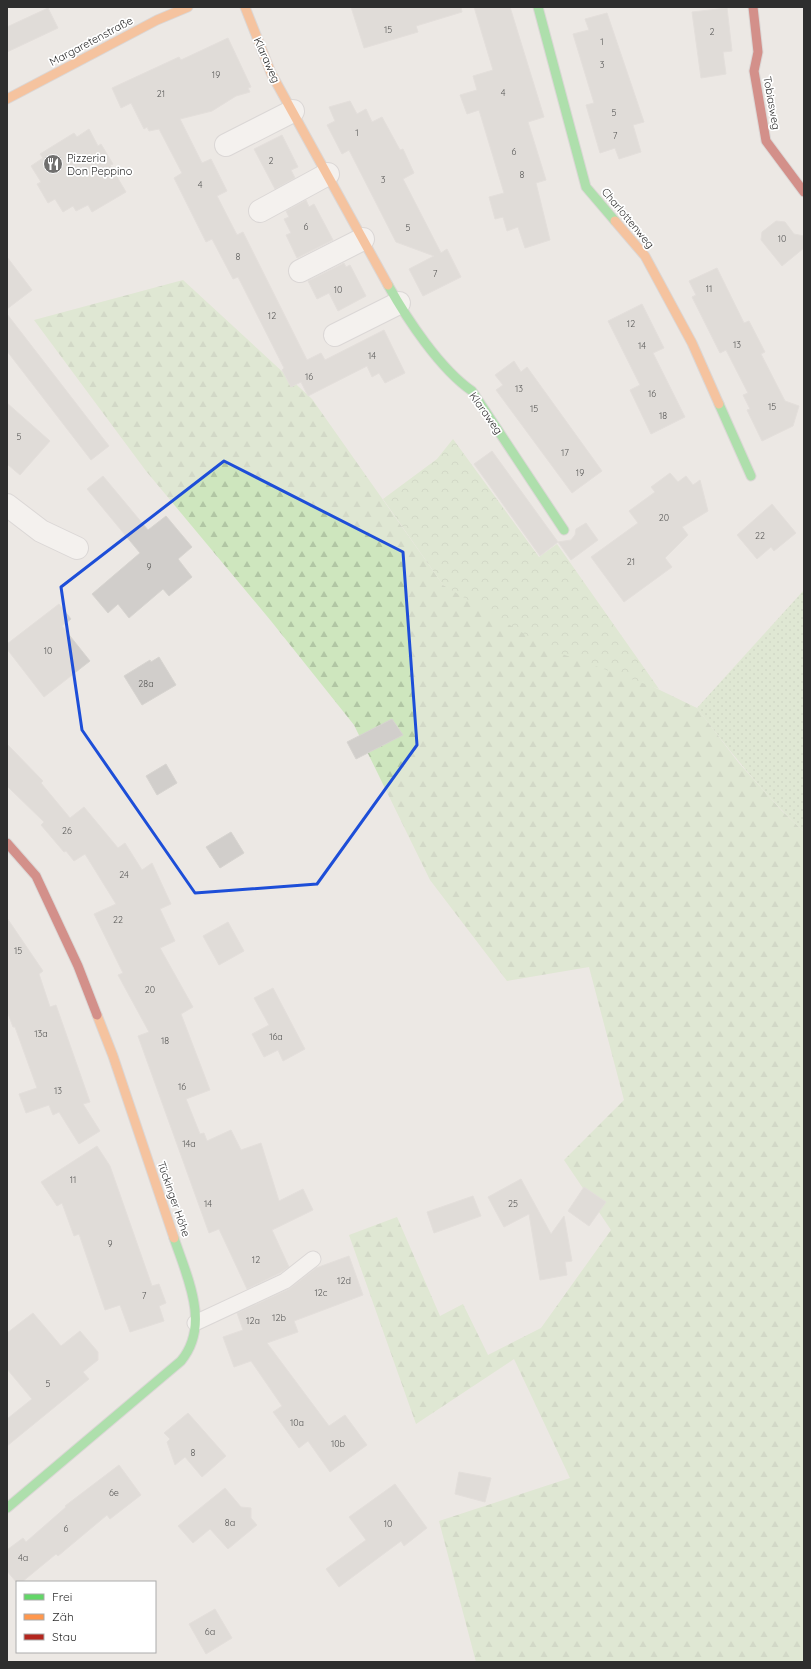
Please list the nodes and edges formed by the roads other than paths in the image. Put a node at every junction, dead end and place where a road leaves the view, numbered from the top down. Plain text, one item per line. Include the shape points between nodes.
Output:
1 (188, 7) edge
2 (245, 7) edge
3 (538, 7) edge
4 (752, 7) edge
5 (7, 98) edge
6 (292, 111) junction
7 (226, 145) dead end
8 (328, 174) junction
9 (804, 192) edge
10 (260, 211) dead end
11 (363, 239) junction
12 (300, 271) dead end
13 (399, 303) junction
14 (335, 335) dead end
15 (751, 476) dead end
16 (7, 505) edge
17 (564, 530) dead end
18 (78, 548) dead end
19 (7, 843) edge
20 (312, 1259) dead end
21 (195, 1323) junction
22 (7, 1508) edge

1 - 5 street, Margaretenstraße
2 - 6 street, Klaraweg via 271,73
3 - 15 street, Charlottenweg via 586,187 645,256 692,343
4 - 9 street, Tobiasweg via 758,52 754,71 766,141
6 - 7 street
6 - 8 street, Klaraweg
8 - 10 street
8 - 11 street, Klaraweg
11 - 12 street
11 - 13 street, Klaraweg
13 - 14 street
13 - 17 street, Klaraweg via 408,319 459,382 472,391
16 - 18 street via 41,530
19 - 21 street, Tückinger Höhe via 36,876 80,972 113,1056 193,1295
20 - 21 lane via 285,1282
21 - 22 street, Tückinger Höhe via 191,1350 181,1361

